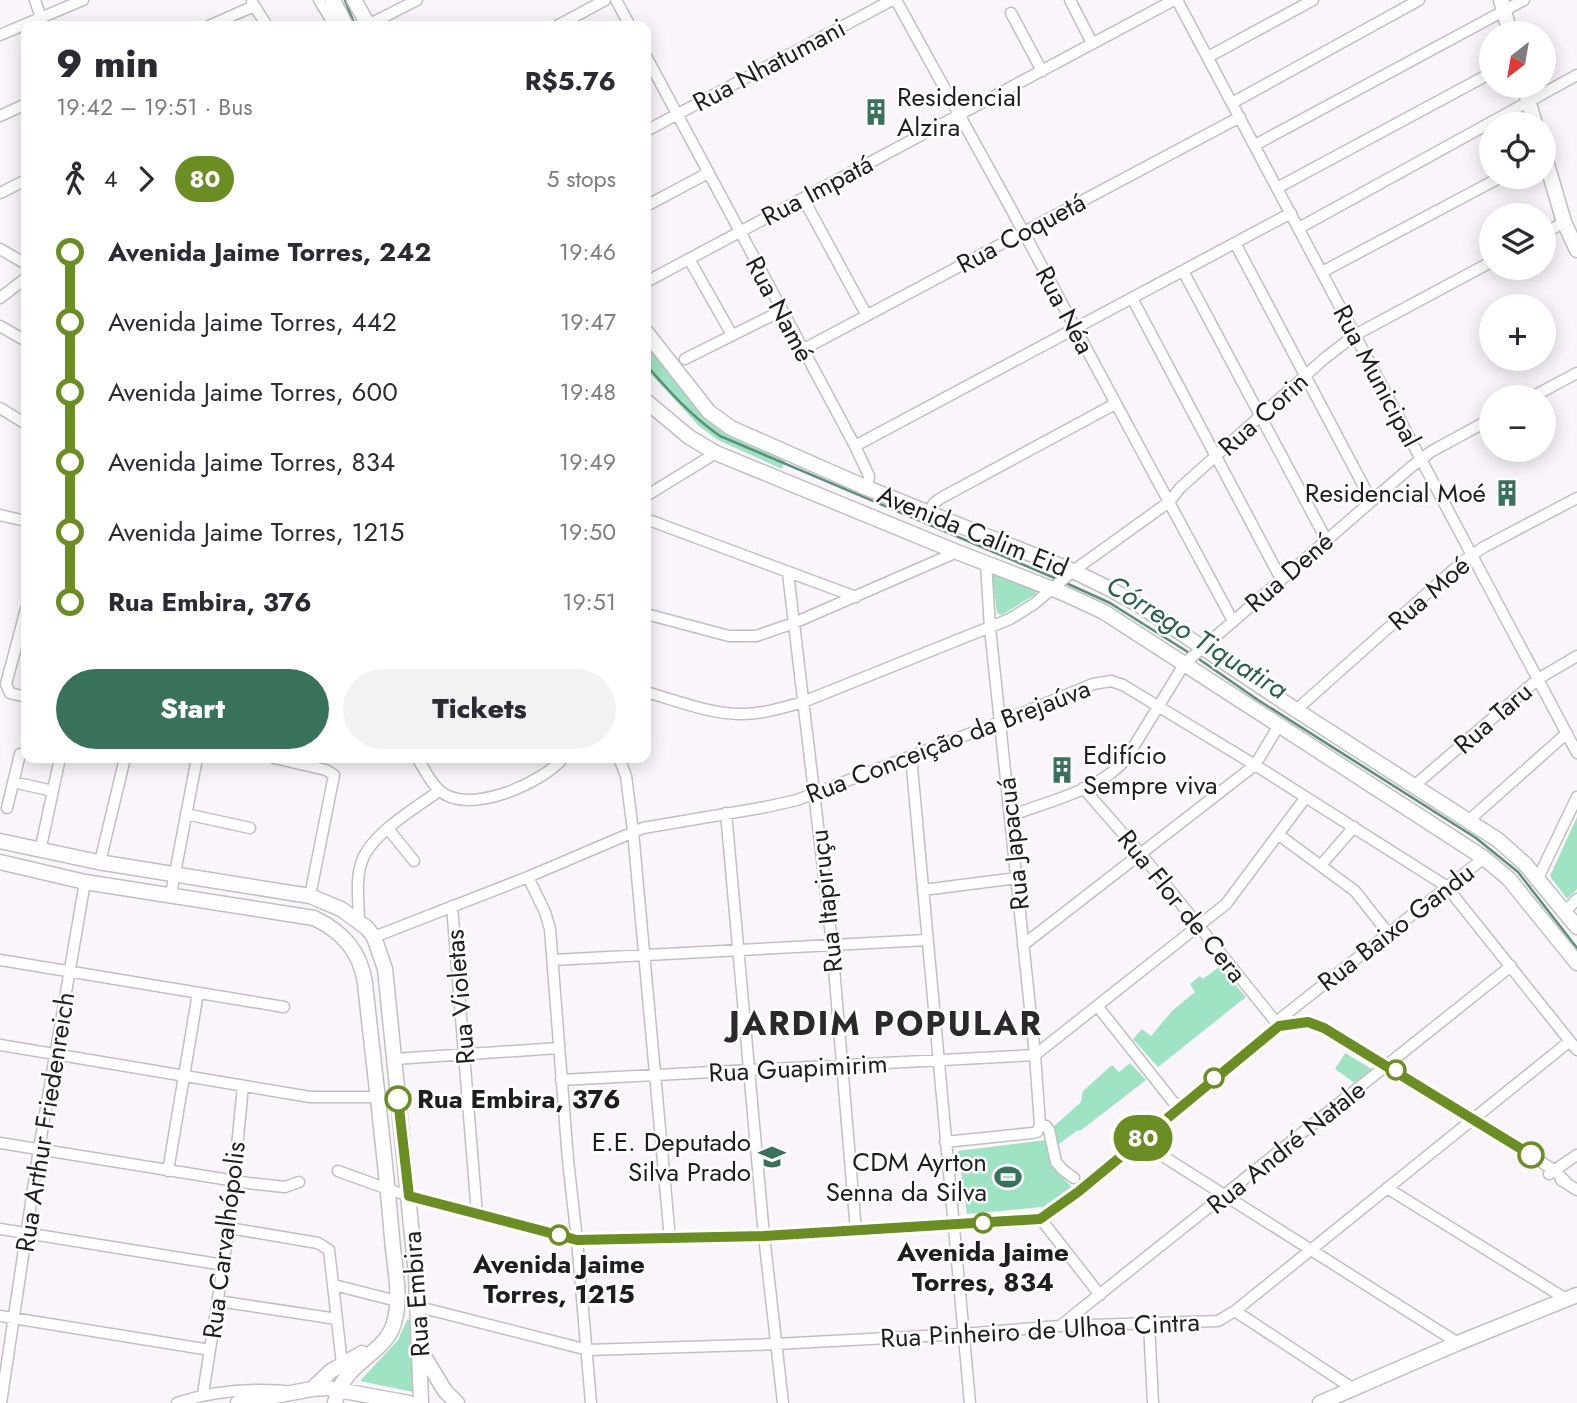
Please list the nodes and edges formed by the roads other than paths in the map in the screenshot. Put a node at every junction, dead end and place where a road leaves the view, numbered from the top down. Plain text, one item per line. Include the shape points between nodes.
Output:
1 (35, 0) edge
2 (83, 0) edge
3 (319, 0) edge
4 (327, 0) edge
5 (354, 0) edge
6 (606, 0) edge
7 (616, 0) edge
8 (894, 0) edge
9 (1070, 0) edge
10 (1176, 0) edge
11 (1313, 0) edge
12 (1419, 0) edge
13 (1524, 0) edge
14 (414, 1) edge
15 (253, 3) edge
16 (1503, 5) edge
17 (1011, 13) dead end
18 (338, 17) edge
19 (41, 21) edge
20 (43, 21) edge
21 (219, 21) edge
22 (264, 21) edge
23 (366, 21) edge
24 (378, 21) edge
25 (566, 21) edge
26 (627, 21) edge
27 (21, 28) edge
28 (0, 35) edge
29 (1092, 43) junction
30 (1208, 57) junction
31 (651, 66) edge
32 (1042, 71) junction
33 (1577, 75) edge
34 (1479, 79) edge
35 (1528, 98) edge
36 (1529, 102) junction
37 (1232, 103) junction
38 (21, 106) edge
39 (1532, 112) edge
40 (676, 114) junction
41 (958, 115) junction
42 (0, 116) edge
43 (1240, 117) junction
44 (651, 128) edge
45 (1255, 145) junction
46 (708, 173) junction
47 (21, 182) edge
48 (1277, 188) junction
49 (1479, 189) edge
50 (1554, 189) edge
51 (0, 193) edge
52 (803, 198) junction
53 (651, 203) edge
54 (1291, 213) junction
55 (1564, 222) junction
56 (1556, 227) edge
57 (1299, 228) junction
58 (739, 232) junction
59 (1024, 232) junction
60 (1236, 243) junction
61 (0, 249) edge
62 (1577, 250) edge
63 (689, 259) junction
64 (21, 261) edge
65 (1479, 268) edge
66 (1183, 271) junction
67 (1322, 272) junction
68 (651, 279) edge
69 (21, 282) edge
70 (0, 298) edge
71 (1132, 298) junction
72 (781, 311) junction
73 (866, 314) junction
74 (0, 326) edge
75 (1074, 327) junction
76 (732, 335) junction
77 (1355, 335) junction
78 (21, 338) edge
79 (651, 339) edge
80 (802, 349) junction
81 (685, 359) dead end
82 (1577, 373) edge
83 (1306, 376) junction
84 (1554, 385) edge
85 (1115, 404) junction
86 (651, 405) edge
87 (0, 408) edge
88 (1260, 417) junction
89 (21, 421) edge
90 (1479, 426) edge
91 (855, 446) junction
92 (716, 453) junction
93 (1215, 457) junction
94 (1421, 459) junction
95 (867, 488) junction
96 (651, 493) edge
97 (1577, 498) edge
98 (1371, 500) junction
99 (1168, 502) junction
100 (928, 514) junction
101 (0, 515) edge
102 (21, 520) edge
103 (651, 521) edge
104 (1326, 539) junction
105 (957, 552) junction
106 (1472, 555) junction
107 (986, 563) junction
108 (788, 573) junction
109 (1063, 579) junction
110 (1281, 579) junction
111 (856, 597) junction
112 (651, 615) edge
113 (1233, 621) junction
114 (794, 623) junction
115 (990, 628) junction
116 (21, 636) edge
117 (1194, 655) junction
118 (1577, 656) edge
119 (1538, 679) junction
120 (651, 693) edge
121 (21, 696) edge
122 (803, 702) junction
123 (1158, 706) junction
124 (1296, 710) junction
125 (1000, 722) junction
126 (1278, 727) junction
127 (1567, 733) junction
128 (1577, 753) edge
129 (20, 754) dead end
130 (911, 757) junction
131 (59, 763) edge
132 (124, 763) edge
133 (196, 763) edge
134 (296, 763) edge
135 (420, 763) edge
136 (557, 763) edge
137 (620, 763) edge
138 (1255, 765) junction
139 (13, 782) junction
140 (1415, 786) junction
141 (1083, 789) junction
142 (439, 791) junction
143 (52, 792) junction
144 (815, 794) junction
145 (1306, 797) junction
146 (1577, 797) edge
147 (7, 808) dead end
148 (726, 813) junction
149 (186, 814) junction
150 (1010, 816) junction
151 (1468, 821) junction
152 (1354, 827) junction
153 (250, 828) dead end
154 (389, 830) junction
155 (633, 831) junction
156 (1279, 835) junction
157 (0, 841) edge
158 (40, 851) junction
159 (1141, 854) junction
160 (1484, 858) junction
161 (414, 861) dead end
162 (0, 862) edge
163 (100, 862) junction
164 (1321, 865) junction
165 (175, 873) junction
166 (528, 877) junction
167 (1017, 878) junction
168 (1538, 878) junction
169 (85, 882) junction
170 (1446, 886) junction
171 (923, 890) junction
172 (171, 894) junction
173 (310, 896) junction
174 (1577, 899) edge
175 (452, 906) junction
176 (1555, 917) junction
177 (359, 922) junction
178 (1199, 927) junction
179 (1577, 927) edge
180 (1388, 933) junction
181 (374, 937) junction
182 (928, 940) junction
183 (832, 944) junction
184 (1023, 946) junction
185 (738, 950) junction
186 (645, 955) junction
187 (0, 960) edge
188 (553, 960) junction
189 (1577, 964) edge
190 (1511, 966) junction
191 (69, 971) junction
192 (198, 993) junction
193 (284, 1007) dead end
194 (1098, 1007) junction
195 (1277, 1024) junction
196 (0, 1045) edge
197 (1573, 1045) edge
198 (559, 1048) junction
199 (1035, 1055) junction
200 (56, 1056) junction
201 (464, 1056) junction
202 (394, 1059) junction
203 (939, 1060) junction
204 (842, 1066) junction
205 (1385, 1068) junction
206 (749, 1070) junction
207 (654, 1075) junction
208 (185, 1077) junction
209 (561, 1080) junction
210 (243, 1086) junction
211 (377, 1097) junction
212 (1178, 1108) junction
213 (1469, 1120) junction
214 (1040, 1125) junction
215 (1139, 1141) junction
216 (945, 1142) junction
217 (0, 1143) edge
218 (39, 1149) junction
219 (1577, 1155) edge
220 (169, 1171) junction
221 (338, 1171) dead end
222 (1551, 1172) junction
223 (1074, 1178) dead end
224 (235, 1181) junction
225 (299, 1182) dead end
226 (1387, 1188) junction
227 (388, 1190) junction
228 (1577, 1190) edge
229 (409, 1196) junction
230 (1226, 1196) junction
231 (477, 1214) junction
232 (1040, 1219) junction
233 (952, 1224) junction
234 (229, 1228) junction
235 (0, 1229) edge
236 (856, 1231) junction
237 (28, 1234) junction
238 (764, 1236) junction
239 (670, 1238) junction
240 (577, 1240) junction
241 (1311, 1250) junction
242 (224, 1265) junction
243 (334, 1285) junction
244 (1100, 1296) junction
245 (1571, 1297) edge
246 (397, 1300) junction
247 (218, 1301) junction
248 (419, 1307) junction
249 (1235, 1311) junction
250 (0, 1315) edge
251 (14, 1318) junction
252 (337, 1319) junction
253 (1149, 1324) junction
254 (1059, 1326) junction
255 (963, 1334) junction
256 (1458, 1343) junction
257 (776, 1344) junction
258 (379, 1345) junction
259 (210, 1350) junction
260 (420, 1350) junction
261 (588, 1350) junction
262 (342, 1364) junction
263 (1352, 1388) junction
264 (305, 1390) junction
265 (203, 1394) junction
266 (336, 1396) edge
267 (394, 1401) edge
268 (1, 1403) edge
269 (177, 1403) edge
270 (238, 1403) edge
271 (409, 1403) edge
272 (421, 1403) edge
273 (457, 1403) edge
274 (591, 1403) edge
275 (783, 1403) edge
276 (970, 1403) edge
277 (1153, 1403) edge
278 (1320, 1403) edge

1 - 19 street
2 - 20 street
3 - 18 street
4 - 18 street
5 - 23 main road
6 - 25 street
7 - 26 street
8 - 40 street, Rua Nhatumani
8 - 41 street, Rua Néa
9 - 29 street
10 - 29 street, Rua Impatá
10 - 30 street, Rua Municipal
11 - 30 street
12 - 37 street
13 - 16 street
14 - 24 street
15 - 21 street
15 - 22 street
16 - 45 street
17 - 32 street
27 - 28 street
29 - 32 street, Rua Impatá
30 - 37 street, Rua Municipal
31 - 40 street, Rua Namé
32 - 41 street, Rua Impatá
33 - 36 street
34 - 48 street
35 - 36 main road
36 - 39 main road
36 - 57 street
37 - 43 street, Rua Municipal
38 - 42 street
40 - 44 street, Rua Nhatumani
40 - 46 street, Rua Namé
41 - 52 street, Rua Impatá
41 - 59 street, Rua Néa
43 - 45 street, Rua Municipal
43 - 59 street, Rua Coquetá
45 - 48 street, Rua Municipal
46 - 53 street
46 - 58 street, Rua Namé
47 - 51 street
48 - 54 street, Rua Municipal
49 - 67 street
50 - 55 main road
52 - 58 street, Rua Impatá
52 - 73 street
54 - 57 street, Rua Municipal
54 - 60 street
55 - 56 street
55 - 62 main road
57 - 67 street, Rua Municipal
58 - 63 street, Rua Impatá
58 - 72 street, Rua Namé
59 - 73 street, Rua Coquetá
59 - 75 street, Rua Néa
60 - 66 street
60 - 83 street
61 - 64 street
63 - 68 street, Rua Impatá
63 - 76 street
65 - 77 street, Rua Corin
66 - 71 street
66 - 88 street
67 - 77 street, Rua Municipal
69 - 70 street
71 - 75 street
71 - 93 street
72 - 76 street
72 - 80 street, Rua Namé
73 - 80 street, Rua Coquetá
74 - 78 street
75 - 85 street, Rua Néa
75 - 91 street
76 - 81 street
77 - 83 street, Rua Corin
77 - 94 street, Rua Municipal
79 - 95 main road, Avenida Calim Eid via 720,421
80 - 91 street, Rua Namé
82 - 84 street
83 - 88 street, Rua Corin
83 - 98 street
85 - 99 street, Rua Néa
85 - 100 street via 941,498
86 - 92 main road, Avenida Calim Eid
87 - 89 street
88 - 93 street, Rua Corin
88 - 104 street
90 - 94 street, Rua Dené
91 - 95 street, Rua Namé via 869,476
92 - 96 street
92 - 105 main road, Avenida Calim Eid
93 - 99 street, Rua Corin
93 - 110 street
94 - 98 street, Rua Dené
94 - 106 street, Rua Municipal
95 - 100 main road, Avenida Calim Eid
97 - 106 street, Rua Moé
98 - 104 street, Rua Dené
99 - 109 street, Rua Corin
99 - 113 street, Rua Néa
100 - 109 main road, Avenida Calim Eid
101 - 102 street
103 - 108 street
104 - 110 street, Rua Dené
105 - 107 main road, Avenida Calim Eid
105 - 111 street
106 - 119 street, Rua Municipal
106 - 124 street, Rua Moé
107 - 109 main road, Avenida Calim Eid
107 - 115 street, Rua Japacuá
108 - 111 street
108 - 114 street, Rua Itapiruçu
109 - 115 street, Rua Corin via 1023,612
109 - 117 main road, Avenida Calim Eid via 1104,612
109 - 117 main road, Avenida Calim Eid via 1139,605
110 - 113 street, Rua Dené
111 - 114 street
112 - 114 street via 743,637
113 - 117 street, Rua Dené
114 - 122 street, Rua Itapiruçu
115 - 122 street, Rua Corin
115 - 125 street, Rua Japacuá
116 - 121 street via 6,682 11,693
117 - 123 street, Rua Dené
117 - 124 main road, Avenida Calim Eid
117 - 126 main road, Avenida Calim Eid
118 - 119 street, Rua Taru
119 - 127 street, Rua Municipal
119 - 140 street, Rua Taru
120 - 122 street, Rua Corin via 731,714
122 - 144 street, Rua Itapiruçu
123 - 125 street, Rua Conceição da Brejaúva via 1123,685 1102,681
123 - 138 street, Rua Conceição da Brejaúva
123 - 141 street, Rua Dené via 1121,765
124 - 140 main road, Avenida Calim Eid
125 - 130 street, Rua Conceição da Brejaúva
125 - 150 street, Rua Japacuá
126 - 138 street
126 - 160 main road, Avenida Calim Eid
127 - 128 street, Rua Municipal
127 - 151 street
129 - 139 street
130 - 144 street, Rua Conceição da Brejaúva
130 - 171 street
131 - 143 street
132 - 163 street
133 - 149 street
134 - 173 street via 334,775
135 - 142 street
136 - 142 street via 543,775 498,795 460,799
137 - 155 street
138 - 145 street, Rua Conceição da Brejaúva
138 - 159 street
139 - 143 street
139 - 147 street
140 - 151 main road, Avenida Calim Eid
141 - 150 street, Rua Dené
141 - 159 street, Rua Flor de Cera
142 - 154 street
143 - 158 street
144 - 148 street, Rua Conceição da Brejaúva
144 - 183 street, Rua Itapiruçu
145 - 152 street, Rua Conceição da Brejaúva
145 - 156 street
146 - 168 street
148 - 155 street, Rua Conceição da Brejaúva
148 - 185 street
149 - 153 street
149 - 165 street
150 - 167 street, Rua Japacuá
151 - 168 main road, Avenida Calim Eid via 1512,851
152 - 164 street
152 - 170 street, Rua Conceição da Brejaúva
154 - 161 street
154 - 177 street via 362,859
155 - 166 street, Rua Conceição da Brejaúva
155 - 186 street
156 - 164 street
156 - 178 street via 1233,897
157 - 158 main road
158 - 163 main road
159 - 178 street, Rua Flor de Cera
159 - 184 street
160 - 170 street, Rua Baixo Gandu
160 - 176 main road, Avenida Calim Eid
162 - 169 main road
163 - 165 main road
164 - 180 street via 1355,891
165 - 172 street
165 - 173 main road
166 - 175 street, Rua Conceição da Brejaúva
166 - 188 street via 548,918
167 - 171 street
167 - 184 street, Rua Japacuá
168 - 176 main road, Avenida Calim Eid
169 - 172 main road
169 - 191 street, Rua Arthur Friedenreich
170 - 180 street, Rua Baixo Gandu
170 - 190 street, Rua Conceição da Brejaúva
171 - 182 street
172 - 211 main road, Rua Embira via 314,918 335,930 360,961
173 - 177 main road
174 - 176 street
175 - 181 street, Rua Conceição da Brejaúva
175 - 201 street, Rua Violetas
176 - 179 main road, Avenida Calim Eid
176 - 189 main road, Avenida Calim Eid
177 - 181 main road
178 - 194 street
178 - 195 street, Rua Flor de Cera
180 - 195 street, Rua Baixo Gandu
181 - 202 main road, Rua Embira via 385,969
182 - 183 street
182 - 203 street
183 - 185 street
183 - 204 street, Rua Itapiruçu
184 - 199 street, Rua Japacuá
185 - 186 street
185 - 206 street
186 - 188 street
186 - 207 street
187 - 191 street
188 - 198 street
190 - 197 street, Rua Conceição da Brejaúva
190 - 205 street, Rua André Natale
191 - 192 street
191 - 200 street, Rua Arthur Friedenreich
192 - 193 street
192 - 208 street
194 - 199 street
194 - 212 street
195 - 205 street via 1308,1022 1324,1028
195 - 212 street, Rua Baixo Gandu
196 - 200 street
197 - 213 street, Rua Pinheiro de Ulhoa Cintra
198 - 201 street
198 - 209 street
199 - 203 street, Rua Guapimirim
199 - 214 street, Rua Japacuá
200 - 208 street
200 - 218 street, Rua Arthur Friedenreich
201 - 202 street
201 - 231 street, Rua Violetas
202 - 229 main road, Rua Embira
203 - 204 street, Rua Guapimirim
203 - 216 street
204 - 206 street, Rua Guapimirim
204 - 236 street, Rua Itapiruçu
205 - 213 street
205 - 230 street, Rua André Natale
206 - 207 street, Rua Guapimirim
206 - 238 street
207 - 209 street, Rua Guapimirim
207 - 239 street
208 - 210 street
208 - 220 street
209 - 240 street
210 - 211 street via 310,1097
210 - 224 street, Rua Carvalhópolis
211 - 227 main road, Rua Embira
212 - 215 street, Rua Baixo Gandu
213 - 222 street
213 - 226 street, Rua Pinheiro de Ulhoa Cintra
214 - 216 street via 1032,1133
214 - 223 street, Rua Japacuá via 1049,1130 1059,1167
215 - 230 street
215 - 232 street, Rua Baixo Gandu
216 - 233 street
217 - 218 street
218 - 220 street
218 - 237 street, Rua Arthur Friedenreich
219 - 222 street
220 - 224 street
221 - 227 street
222 - 228 street
224 - 225 street via 285,1188
224 - 234 street, Rua Carvalhópolis
226 - 241 street, Rua Pinheiro de Ulhoa Cintra
226 - 245 street
227 - 229 street
227 - 246 main road, Rua Embira
229 - 231 street
229 - 248 main road, Rua Embira
230 - 241 street
230 - 244 street, Rua André Natale
231 - 240 street
232 - 233 street
232 - 244 street
233 - 236 street
233 - 255 street
234 - 242 street, Rua Carvalhópolis
234 - 243 street via 323,1245 331,1254
235 - 237 street
236 - 238 street
237 - 242 street
237 - 251 street, Rua Arthur Friedenreich
238 - 239 street
238 - 257 street
239 - 240 street
240 - 261 street
241 - 249 street, Rua Pinheiro de Ulhoa Cintra
241 - 256 street
242 - 247 street, Rua Carvalhópolis
243 - 246 street
243 - 252 street
244 - 254 street, Rua André Natale
245 - 256 main road
246 - 258 main road, Rua Embira via 394,1324
247 - 252 street
247 - 259 street, Rua Carvalhópolis
248 - 260 main road, Rua Embira
248 - 261 street, Rua Pinheiro de Ulhoa Cintra
249 - 253 street, Rua Pinheiro de Ulhoa Cintra via 1218,1321
249 - 263 street
250 - 251 street
251 - 259 street
251 - 268 street, Rua Arthur Friedenreich
252 - 262 street
253 - 254 street, Rua Pinheiro de Ulhoa Cintra
253 - 277 street
254 - 255 street, Rua Pinheiro de Ulhoa Cintra
255 - 257 street, Rua Pinheiro de Ulhoa Cintra
255 - 276 street
256 - 263 main road
257 - 261 street, Rua Pinheiro de Ulhoa Cintra
257 - 275 street
258 - 262 main road
258 - 266 main road, Rua Embira via 356,1364
259 - 265 street, Rua Carvalhópolis
260 - 272 main road, Rua Embira
260 - 273 main road
261 - 274 street
262 - 264 main road
263 - 278 main road
264 - 265 street
264 - 266 main road
264 - 270 main road
265 - 269 street
266 - 267 main road
267 - 271 main road

